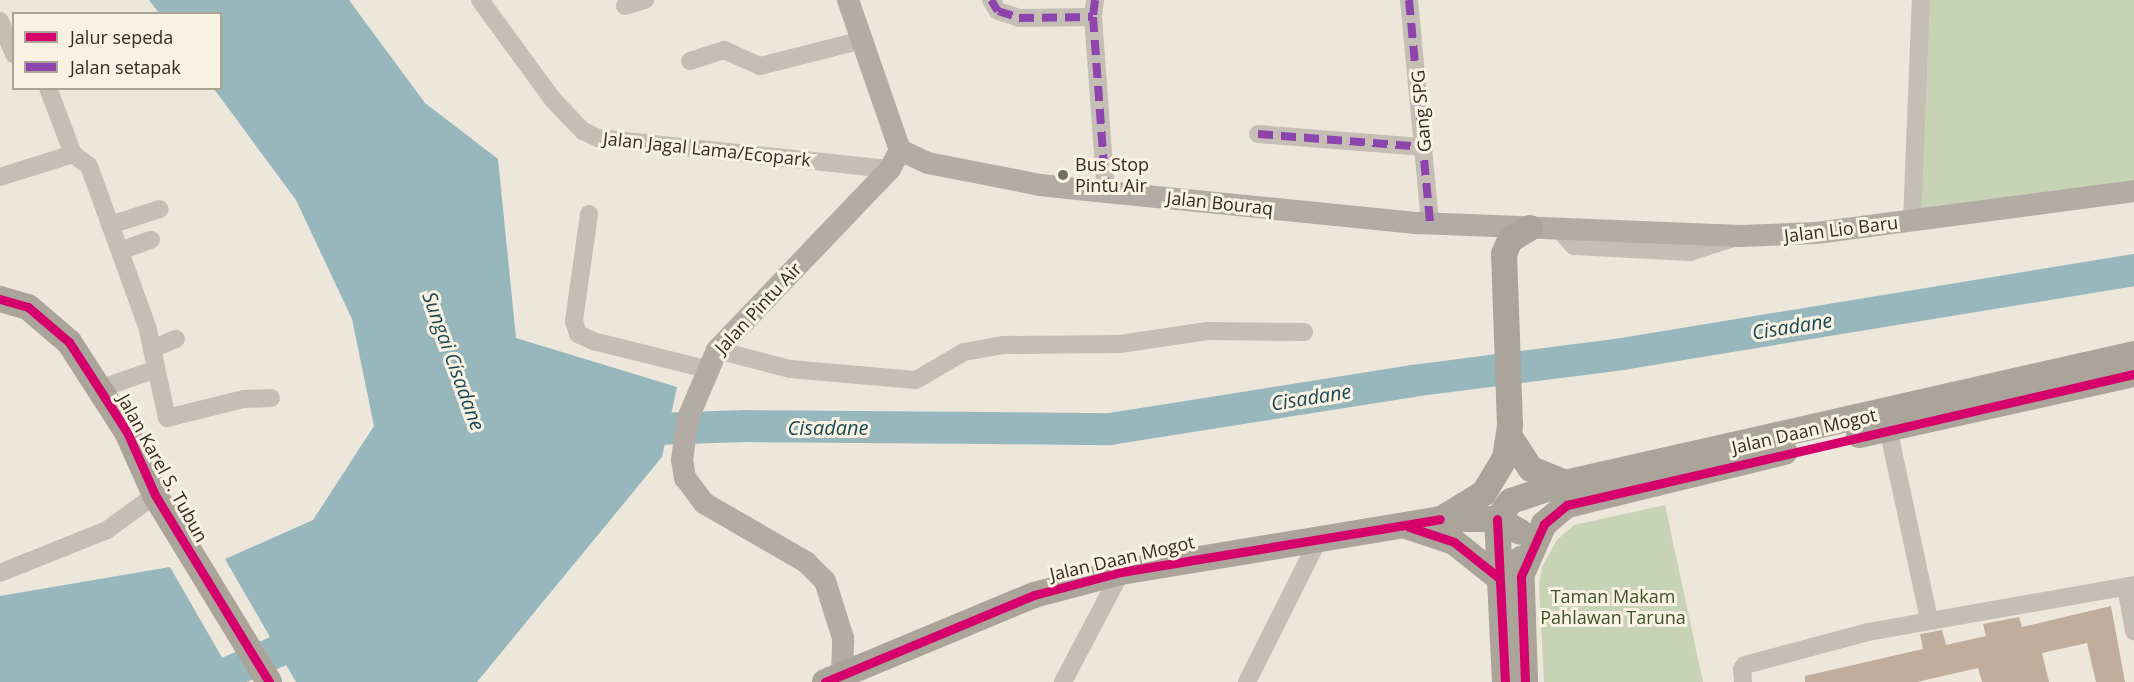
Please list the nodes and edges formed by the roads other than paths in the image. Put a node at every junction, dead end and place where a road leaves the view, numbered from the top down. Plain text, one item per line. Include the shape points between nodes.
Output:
1 (480, 0) edge
2 (645, 0) edge
3 (848, 0) edge
4 (990, 0) edge
5 (1409, 0) edge
6 (1921, 0) edge
7 (625, 6) dead end
8 (1094, 9) edge
9 (0, 21) edge
10 (863, 40) junction
11 (12, 49) edge
12 (690, 61) dead end
13 (49, 90) edge
14 (1258, 134) dead end
15 (1424, 147) junction
16 (73, 154) junction
17 (895, 160) junction
18 (0, 177) edge
19 (2134, 191) edge
20 (1106, 192) junction
21 (160, 208) dead end
22 (589, 214) dead end
23 (1912, 220) junction
24 (1430, 223) junction
25 (110, 225) junction
26 (1545, 228) junction
27 (151, 240) dead end
28 (120, 251) junction
29 (0, 299) edge
30 (1304, 332) dead end
31 (176, 339) dead end
32 (152, 349) junction
33 (2134, 354) edge
34 (708, 367) junction
35 (156, 369) junction
36 (2134, 374) edge
37 (99, 389) junction
38 (271, 398) dead end
39 (1888, 428) junction
40 (1510, 431) junction
41 (1565, 483) junction
42 (155, 495) junction
43 (1519, 497) junction
44 (1440, 519) junction
45 (1497, 519) junction
46 (1400, 524) junction
47 (1520, 532) junction
48 (1320, 536) junction
49 (1121, 572) junction
50 (0, 573) edge
51 (1509, 576) junction
52 (2130, 586) edge
53 (1929, 620) junction
54 (2134, 631) edge
55 (847, 676) edge
56 (269, 682) edge
57 (1063, 682) edge
58 (1247, 682) edge
59 (1504, 682) edge
60 (1525, 682) edge
61 (1743, 682) edge

1 - 17 street, Jalan Jagal Lama/Ecopark via 554,101 583,131 598,138
2 - 7 street
3 - 10 main road
4 - 8 street via 998,11 1019,18
5 - 15 street, Gang SPG
6 - 23 street
8 - 20 street
9 - 11 street
10 - 12 street via 760,66 724,50
10 - 17 main road
13 - 16 street
14 - 15 street
15 - 24 street, Gang SPG
16 - 18 street
16 - 25 street via 89,166
17 - 20 main road, Jalan Bouraq
17 - 34 main road, Jalan Pintu Air
19 - 23 main road, Jalan Lio Baru
20 - 24 main road, Jalan Bouraq
21 - 25 street
22 - 34 street via 574,321 578,334 593,341
23 - 26 main road, Jalan Lio Baru via 1816,233 1741,236
24 - 26 main road, Jalan Bouraq
25 - 28 street
26 - 40 highway via 1506,246
27 - 28 street
28 - 32 street
29 - 37 highway, Jalan Karel S. Tubun via 28,307 69,342
30 - 34 street via 1207,331 1120,344 1002,345 964,352 916,380 790,369
31 - 32 street
32 - 35 street
33 - 41 highway, Jalan Daan Mogot
34 - 55 main road, Jalan Pintu Air via 688,418 682,460 686,478 704,502 806,562 825,581 843,638
35 - 37 street
35 - 38 street via 167,418 244,399
36 - 39 highway, Jalan Daan Mogot
37 - 42 highway, Jalan Karel S. Tubun via 127,432
39 - 51 highway, Jalan Daan Mogot via 1567,505 1544,524
39 - 53 street
40 - 41 highway via 1531,469
40 - 44 highway via 1496,477 1484,493
41 - 43 highway, Jalan Daan Mogot
42 - 50 street via 107,530
42 - 56 highway, Jalan Karel S. Tubun
43 - 45 highway, Jalan Daan Mogot via 1504,506
43 - 47 highway
44 - 45 highway, Jalan Daan Mogot
44 - 46 highway, Jalan Daan Mogot
45 - 47 highway, Jalan Daan Mogot
45 - 51 highway
46 - 48 highway, Jalan Daan Mogot
46 - 51 highway via 1454,542
47 - 51 highway
48 - 49 highway, Jalan Daan Mogot
48 - 58 street
49 - 55 highway, Jalan Daan Mogot via 1034,595
49 - 57 street
51 - 59 highway
51 - 60 highway
52 - 53 street
52 - 54 street
53 - 61 street via 1748,664 1742,669

